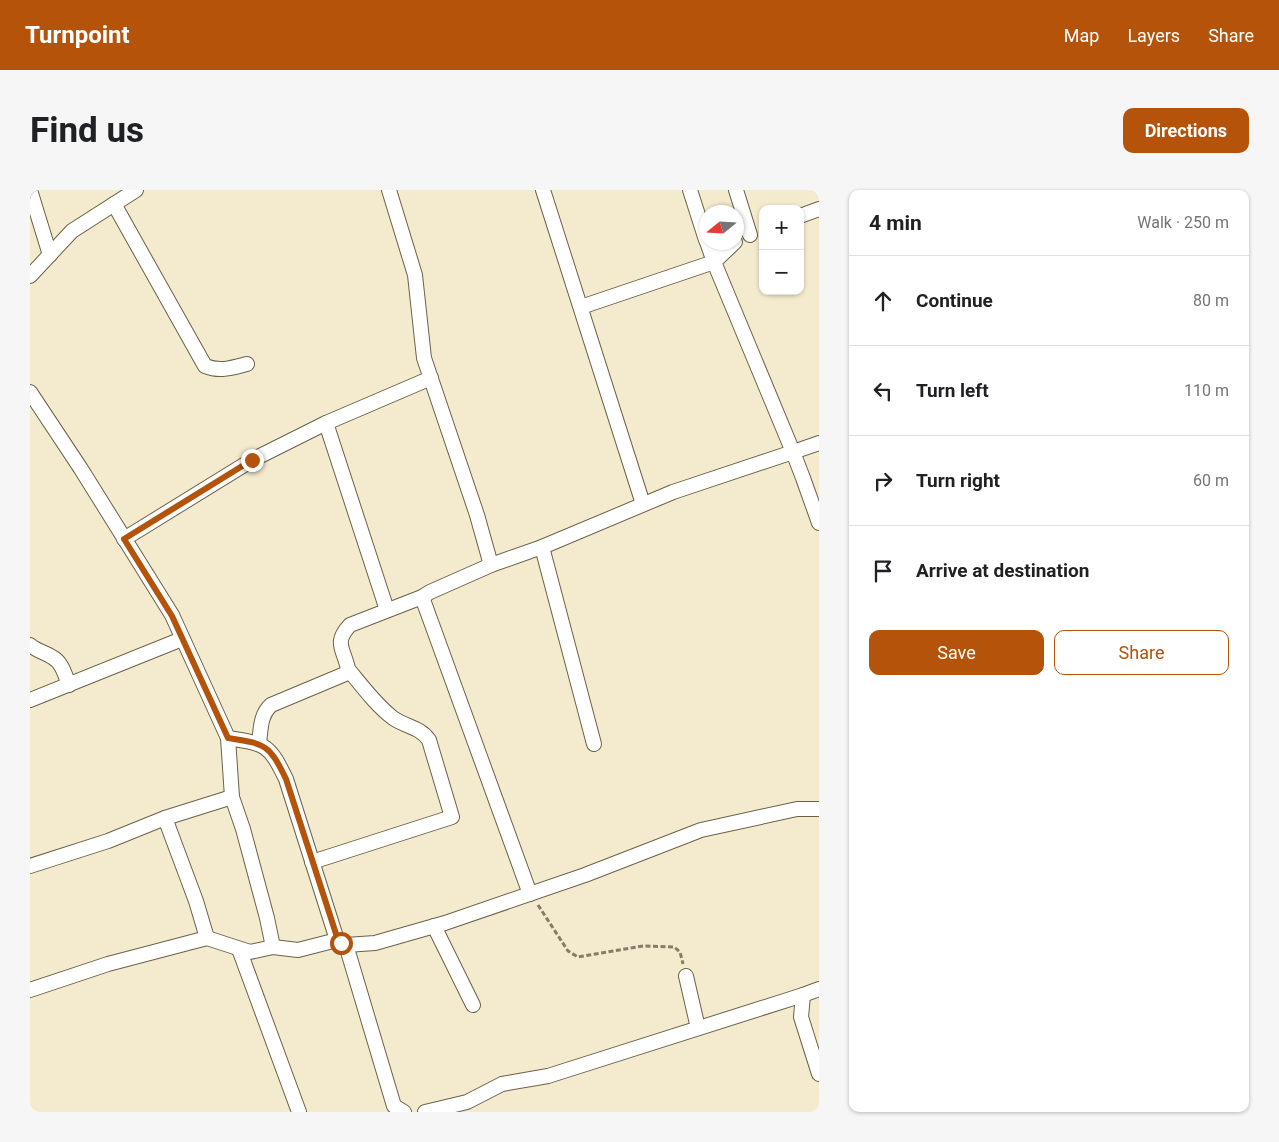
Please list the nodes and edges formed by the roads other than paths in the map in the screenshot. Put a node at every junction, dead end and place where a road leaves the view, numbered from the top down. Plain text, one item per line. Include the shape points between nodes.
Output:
1 (30, 190) edge
2 (136, 190) edge
3 (389, 190) edge
4 (543, 190) edge
5 (690, 190) edge
6 (736, 190) edge
7 (114, 204) junction
8 (819, 209) edge
9 (804, 215) edge
10 (699, 217) edge
11 (757, 233) edge
12 (744, 239) edge
13 (710, 250) edge
14 (727, 250) edge
15 (50, 255) junction
16 (714, 262) junction
17 (30, 276) edge
18 (581, 307) junction
19 (247, 364) dead end
20 (431, 378) junction
21 (30, 392) edge
22 (326, 423) junction
23 (819, 443) edge
24 (793, 452) junction
25 (643, 504) junction
26 (819, 523) edge
27 (124, 539) junction
28 (542, 547) junction
29 (491, 565) junction
30 (422, 597) junction
31 (388, 610) junction
32 (182, 639) junction
33 (30, 645) edge
34 (348, 669) junction
35 (69, 685) junction
36 (30, 700) edge
37 (228, 738) junction
38 (259, 743) junction
39 (594, 744) dead end
40 (232, 796) junction
41 (819, 809) edge
42 (165, 818) junction
43 (312, 862) junction
44 (30, 866) edge
45 (530, 894) junction
46 (434, 926) junction
47 (207, 938) junction
48 (342, 942) junction
49 (273, 947) junction
50 (239, 949) junction
51 (686, 976) road end
52 (819, 989) edge
53 (30, 990) edge
54 (803, 995) junction
55 (473, 1005) dead end
56 (698, 1028) junction
57 (819, 1074) edge
58 (299, 1112) edge
59 (404, 1112) edge
60 (425, 1112) edge

1 - 15 street
2 - 7 street
3 - 20 street via 415,275 424,358
4 - 18 street
5 - 10 street
6 - 11 street
7 - 15 street via 72,231
7 - 19 street via 205,366 224,370
8 - 9 street
11 - 12 street
13 - 16 street
14 - 16 street
15 - 17 street
16 - 18 street
16 - 24 street
18 - 25 street
20 - 22 street
20 - 29 street
21 - 27 street
22 - 27 street via 252,460
22 - 31 street
23 - 24 street
24 - 25 street
24 - 26 street
25 - 28 street
27 - 32 street via 172,616
28 - 29 street
28 - 39 street
29 - 30 street
30 - 31 street
30 - 45 street
31 - 34 street via 350,625 342,633 340,645
32 - 35 street
32 - 37 street
33 - 35 street via 61,664
34 - 38 street via 341,677 271,705 262,718
34 - 43 street via 394,718 424,732 430,740 452,817
35 - 36 street
37 - 38 street
37 - 40 street
38 - 43 street via 275,756 286,779
40 - 42 street
40 - 49 street
41 - 45 street via 797,809 701,830
42 - 44 street via 108,841
42 - 47 street
43 - 48 street
45 - 46 street
46 - 48 street via 375,942
46 - 55 street
47 - 50 street
47 - 53 street via 108,964
48 - 49 street via 298,950
48 - 59 street via 394,1106
49 - 50 street via 250,952
50 - 58 street
51 - 56 street
52 - 54 street
54 - 56 street
54 - 57 street via 802,1016
56 - 60 street via 548,1076 502,1084 467,1102

